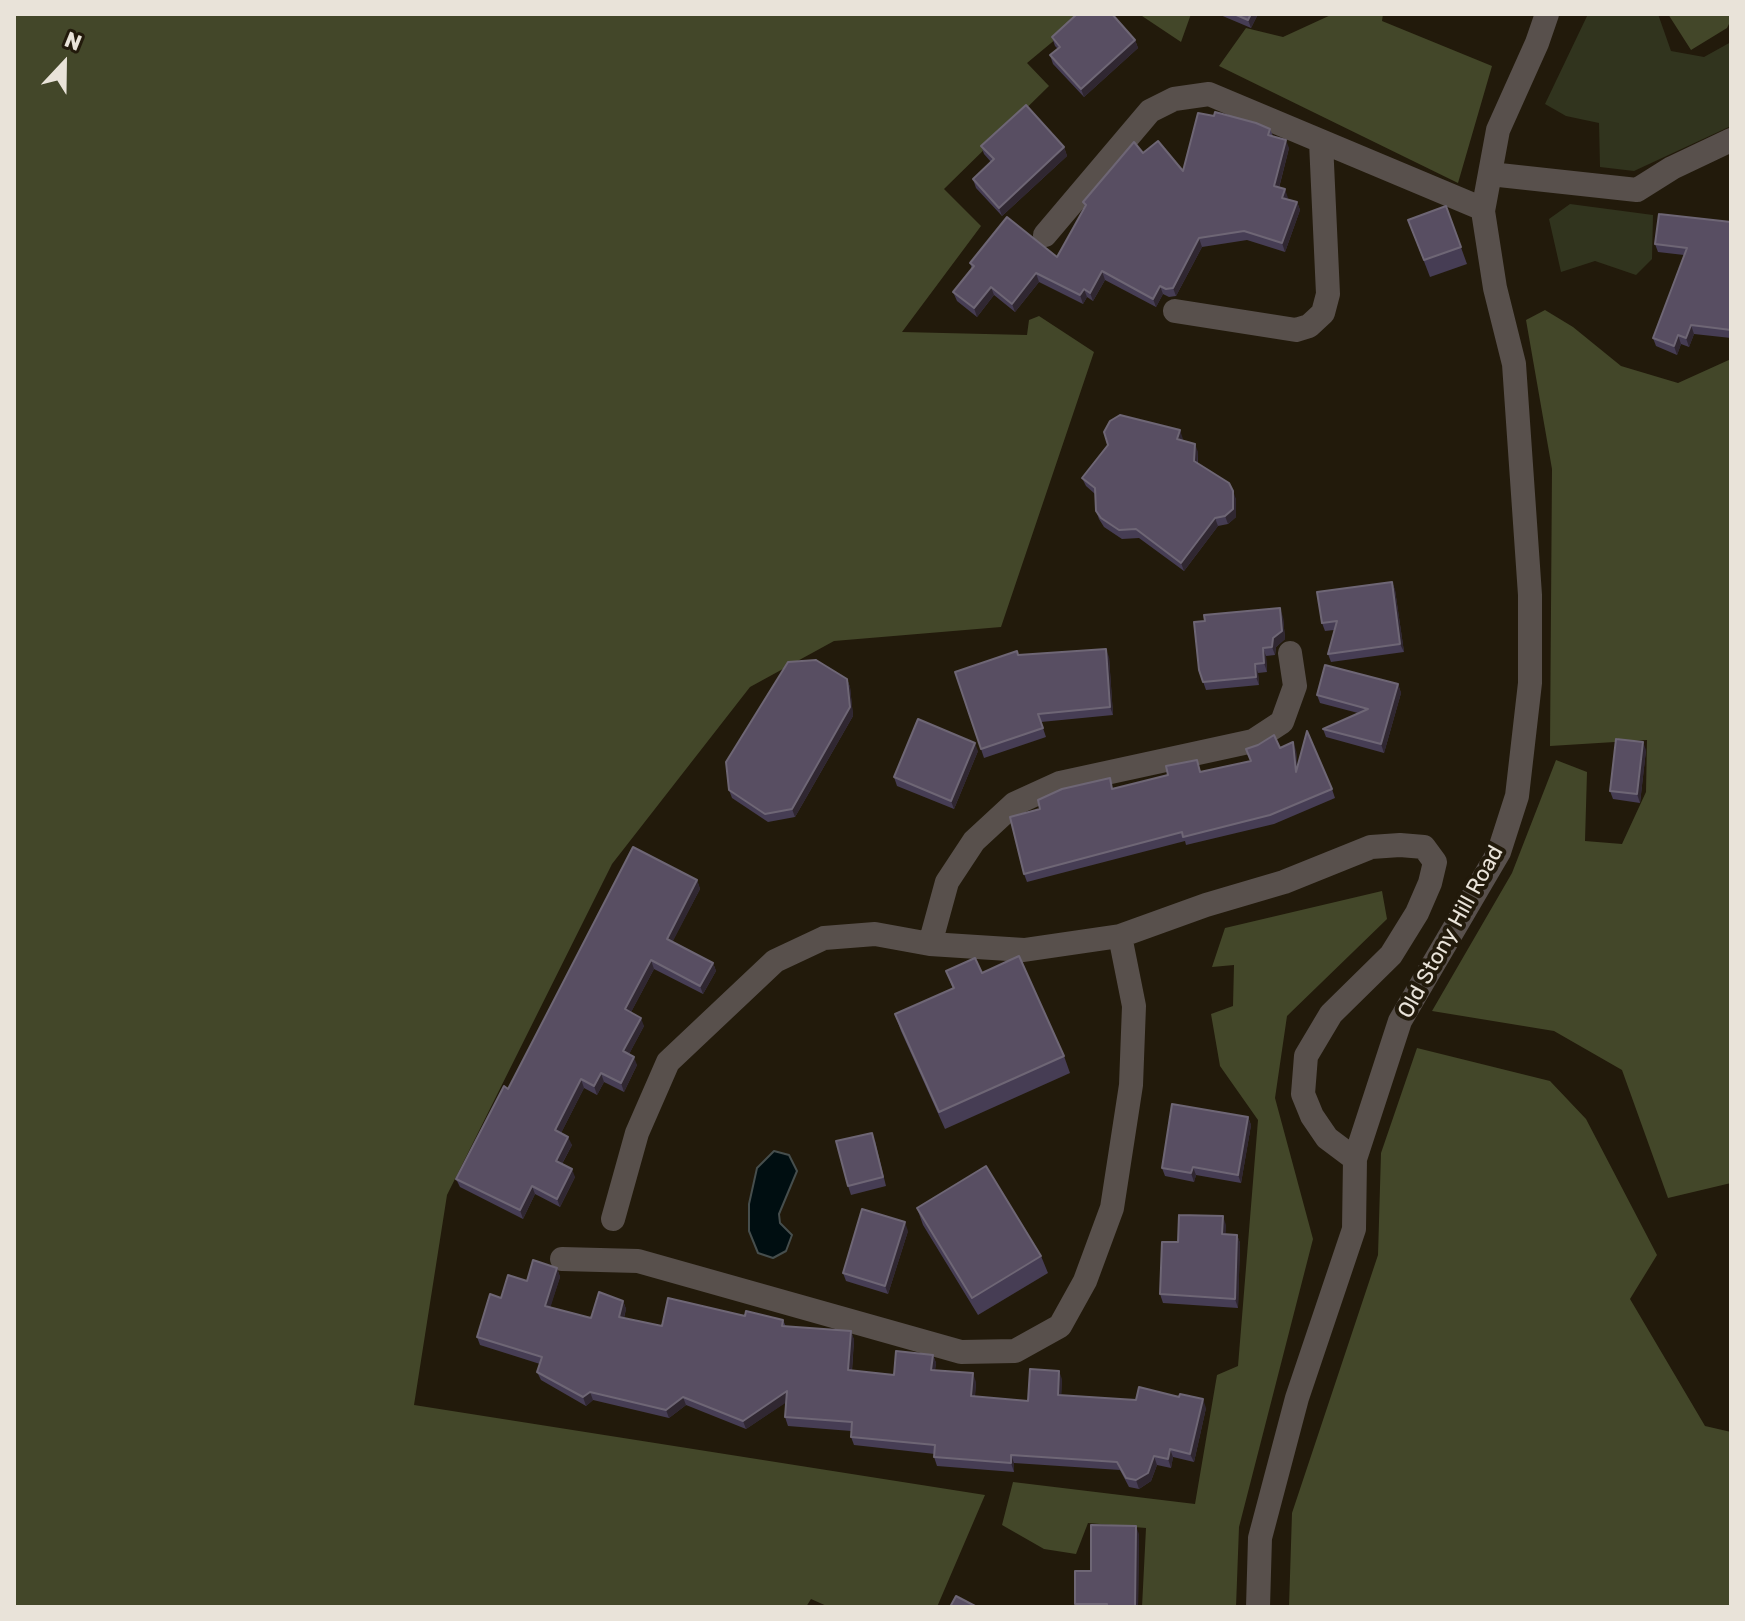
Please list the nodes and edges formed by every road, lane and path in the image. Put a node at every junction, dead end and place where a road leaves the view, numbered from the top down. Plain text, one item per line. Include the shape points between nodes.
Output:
1 (1547, 14) edge
2 (1731, 140) edge
3 (1321, 142) junction
4 (1490, 174) junction
5 (1483, 209) junction
6 (1045, 235) dead end
7 (1175, 311) dead end
8 (1290, 653) dead end
9 (1120, 936) junction
10 (930, 944) junction
11 (1355, 1159) junction
12 (613, 1219) dead end
13 (562, 1259) dead end
14 (1258, 1607) edge

1 - 4 street, Old Stony Hill Road via 1498,130
2 - 4 street via 1637,190
3 - 5 street
3 - 6 street via 1209,94 1174,99 1150,111
3 - 7 street via 1328,294 1323,313 1296,330
4 - 5 street, Old Stony Hill Road
5 - 11 street, Old Stony Hill Road via 1514,364 1530,595 1530,683 1517,796 1499,852 1400,1021
8 - 10 street via 1295,686 1282,722 1253,741 1060,783 1014,804 974,841 947,882
9 - 10 street via 1024,950
9 - 11 street via 1371,847 1424,847 1435,862 1417,913 1391,955 1331,1014 1306,1056 1303,1094 1312,1116 1327,1138
9 - 13 street via 1134,1006 1131,1085 1112,1208 1085,1281 1060,1326 1015,1351 961,1352 638,1261
10 - 12 street via 875,934 824,938 775,961 668,1062 637,1133
11 - 14 street, Old Stony Hill Road via 1354,1229 1297,1398 1260,1538

